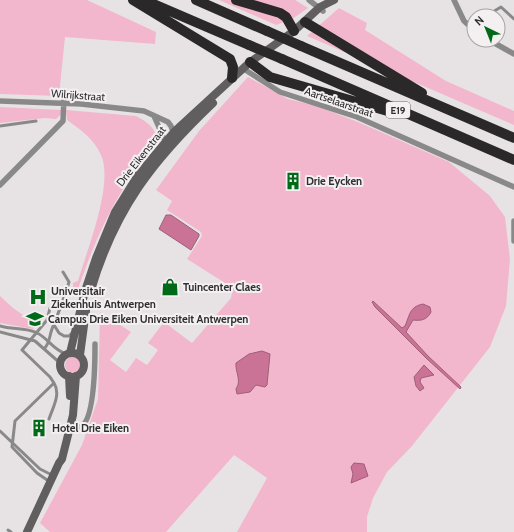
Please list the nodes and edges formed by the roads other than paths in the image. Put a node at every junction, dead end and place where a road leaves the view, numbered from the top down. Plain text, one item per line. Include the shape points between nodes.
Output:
1 (133, 0) edge
2 (144, 0) edge
3 (196, 0) edge
4 (236, 0) edge
5 (309, 0) edge
6 (335, 0) edge
7 (454, 0) edge
8 (322, 9) junction
9 (506, 12) edge
10 (466, 17) edge
11 (514, 19) edge
12 (305, 22) junction
13 (294, 31) junction
14 (503, 48) edge
15 (514, 54) edge
16 (250, 66) junction
17 (232, 78) junction
18 (0, 101) edge
19 (64, 101) junction
20 (447, 109) junction
21 (154, 116) junction
22 (36, 121) dead end
23 (186, 121) junction
24 (168, 122) junction
25 (433, 125) junction
26 (0, 126) edge
27 (174, 132) junction
28 (514, 138) edge
29 (165, 141) junction
30 (514, 160) edge
31 (158, 162) junction
32 (0, 185) edge
33 (514, 187) edge
34 (514, 221) edge
35 (105, 240) junction
36 (514, 241) edge
37 (63, 272) dead end
38 (50, 308) dead end
39 (54, 325) junction
40 (0, 326) edge
41 (77, 326) junction
42 (0, 332) edge
43 (36, 332) junction
44 (31, 339) junction
45 (49, 343) junction
46 (95, 344) dead end
47 (44, 349) junction
48 (69, 354) junction
49 (80, 355) junction
50 (60, 363) junction
51 (73, 376) junction
52 (54, 383) junction
53 (49, 419) dead end
54 (71, 426) junction
55 (0, 431) edge
56 (12, 442) junction
57 (59, 463) junction
58 (52, 479) junction
59 (30, 522) junction
60 (23, 532) edge
61 (27, 532) edge

1 - 17 highway via 230,59 233,67
2 - 25 highway, E19, bridge
3 - 20 highway, E19, bridge
4 - 13 highway via 280,13 286,17
5 - 8 street
6 - 8 street, Drie Eikenstraat
7 - 10 street
8 - 12 street, Drie Eikenstraat
9 - 11 lane
12 - 13 street, Drie Eikenstraat
12 - 20 highway
13 - 16 street, Drie Eikenstraat
14 - 15 street
16 - 17 street, Drie Eikenstraat
16 - 25 highway via 270,77
16 - 31 street, Drie Eikenstraat via 196,119
16 - 33 street, Aartselaarstraat via 280,92 357,117
17 - 23 street, Drie Eikenstraat
18 - 19 street, Wilrijkstraat
19 - 21 street, Wilrijkstraat via 144,111
19 - 32 street via 63,121
20 - 28 highway, E19
21 - 24 street, Wilrijkstraat
21 - 29 street
22 - 26 lane
23 - 24 street, Wilrijkstraat via 180,124
23 - 27 street, Drie Eikenstraat
24 - 27 street
25 - 30 highway, E19
27 - 29 street, Drie Eikenstraat
27 - 31 street
29 - 35 street, Drie Eikenstraat via 129,188
31 - 35 street, Drie Eikenstraat via 132,196
34 - 36 street
35 - 41 street, Drie Eikenstraat via 90,274
35 - 49 street, Drie Eikenstraat via 87,302
37 - 39 lane via 69,282
38 - 43 lane via 47,320
39 - 41 lane via 64,336 72,334
39 - 45 lane
40 - 43 lane
41 - 48 street, Drie Eikenstraat
42 - 44 lane
43 - 44 lane
43 - 45 lane
44 - 47 lane
44 - 52 lane via 22,350
45 - 47 lane
45 - 48 lane
46 - 54 street via 94,386 86,421 81,427
47 - 50 lane
48 - 49 street
48 - 50 street
49 - 51 street via 84,366 80,374
50 - 51 street via 62,371
51 - 54 street
51 - 57 street
52 - 53 lane via 58,395
52 - 56 lane via 15,421
54 - 57 street
55 - 56 lane
56 - 58 lane
56 - 58 lane via 12,447 37,474
57 - 58 street
58 - 59 street
59 - 60 street
59 - 61 street

